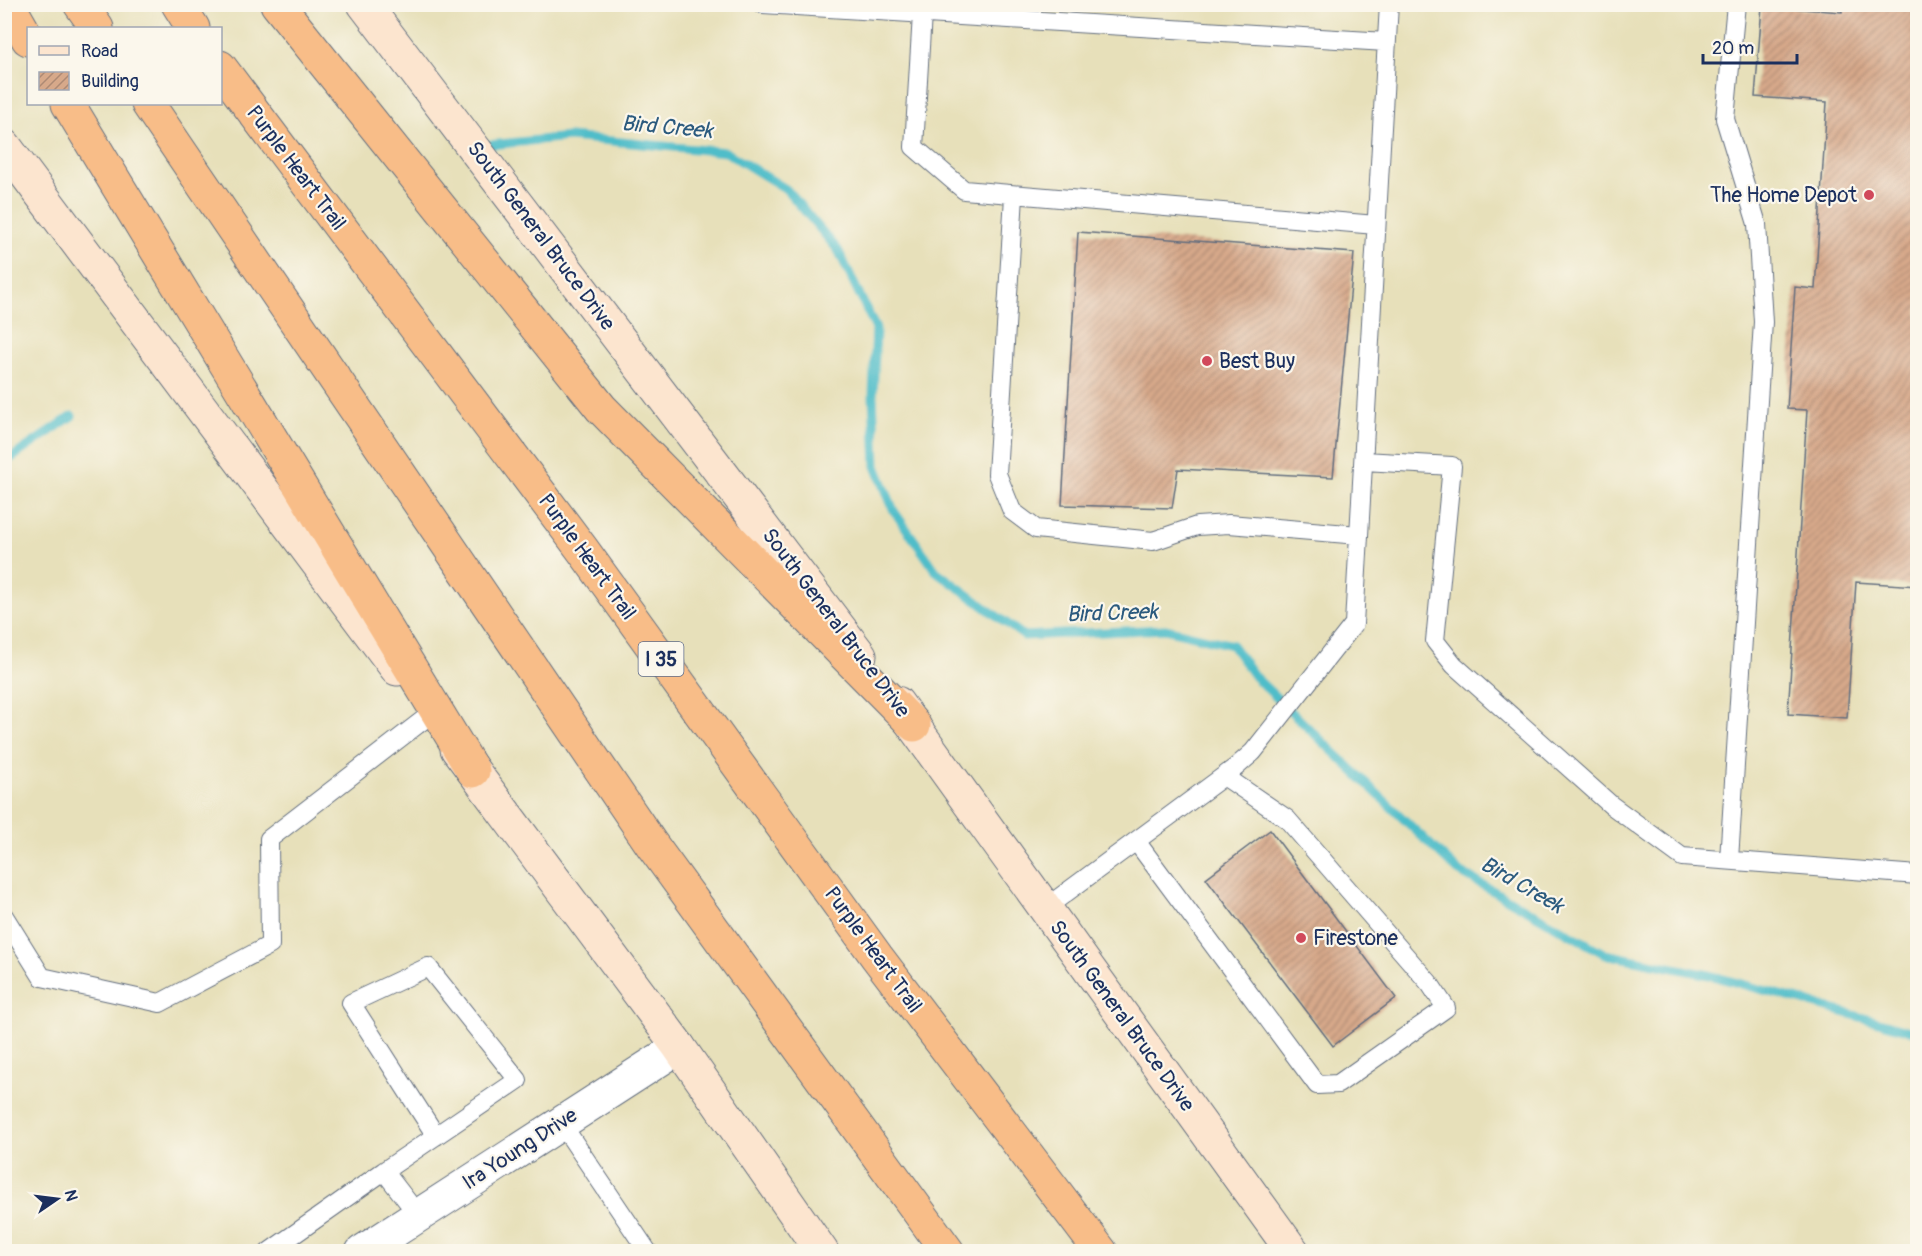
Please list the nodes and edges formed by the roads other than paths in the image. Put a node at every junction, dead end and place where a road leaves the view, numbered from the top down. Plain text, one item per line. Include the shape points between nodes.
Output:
1 (8, 4) edge
2 (80, 4) edge
3 (178, 4) edge
4 (277, 4) edge
5 (364, 4) edge
6 (763, 4) edge
7 (1389, 4) edge
8 (1736, 4) edge
9 (922, 14) junction
10 (96, 27) edge
11 (192, 27) edge
12 (27, 37) edge
13 (1386, 42) junction
14 (222, 70) edge
15 (69, 105) edge
16 (149, 105) edge
17 (4, 145) edge
18 (1014, 196) junction
19 (1376, 225) junction
20 (1364, 461) junction
21 (1359, 535) junction
22 (431, 714) junction
23 (914, 725) junction
24 (473, 771) junction
25 (1224, 776) junction
26 (1136, 841) junction
27 (1729, 860) junction
28 (1917, 875) edge
29 (1044, 909) junction
30 (4, 916) edge
31 (679, 1047) junction
32 (561, 1123) junction
33 (436, 1136) junction
34 (384, 1171) junction
35 (418, 1215) junction
36 (270, 1251) edge
37 (362, 1251) edge
38 (648, 1251) edge
39 (822, 1251) edge
40 (948, 1251) edge
41 (1101, 1251) edge
42 (1293, 1251) edge

1 - 12 highway
2 - 10 highway
3 - 11 highway
4 - 23 highway via 601,408
5 - 23 main road, South General Bruce Drive
6 - 9 lane
7 - 13 lane
8 - 27 lane via 1725,119 1757,224 1763,322
9 - 13 lane
9 - 18 lane via 914,147 964,190
13 - 19 lane
14 - 41 highway, Purple Heart Trail / I 35 via 582,549 877,957
15 - 24 highway
16 - 40 highway via 652,845
17 - 22 main road
18 - 19 lane
18 - 21 lane via 997,474 1012,511 1036,529 1153,541 1197,526 1229,524
19 - 20 lane
20 - 21 lane
20 - 27 lane via 1452,466 1435,641 1454,665 1611,806 1682,857
21 - 25 lane via 1354,624 1253,752
22 - 24 main road
22 - 30 lane via 269,839 270,945 160,1003 42,977
23 - 29 main road, South General Bruce Drive
24 - 31 main road
25 - 26 lane
25 - 26 lane via 1287,819 1430,984 1446,1008 1338,1084 1317,1085
26 - 29 lane
27 - 28 lane
29 - 42 main road, South General Bruce Drive
31 - 32 street, Ira Young Drive
31 - 39 main road
32 - 35 street, Ira Young Drive
32 - 38 lane
33 - 33 lane via 518,1080 428,966 351,1003
33 - 34 lane
34 - 35 lane
34 - 36 lane
35 - 37 street, Ira Young Drive

